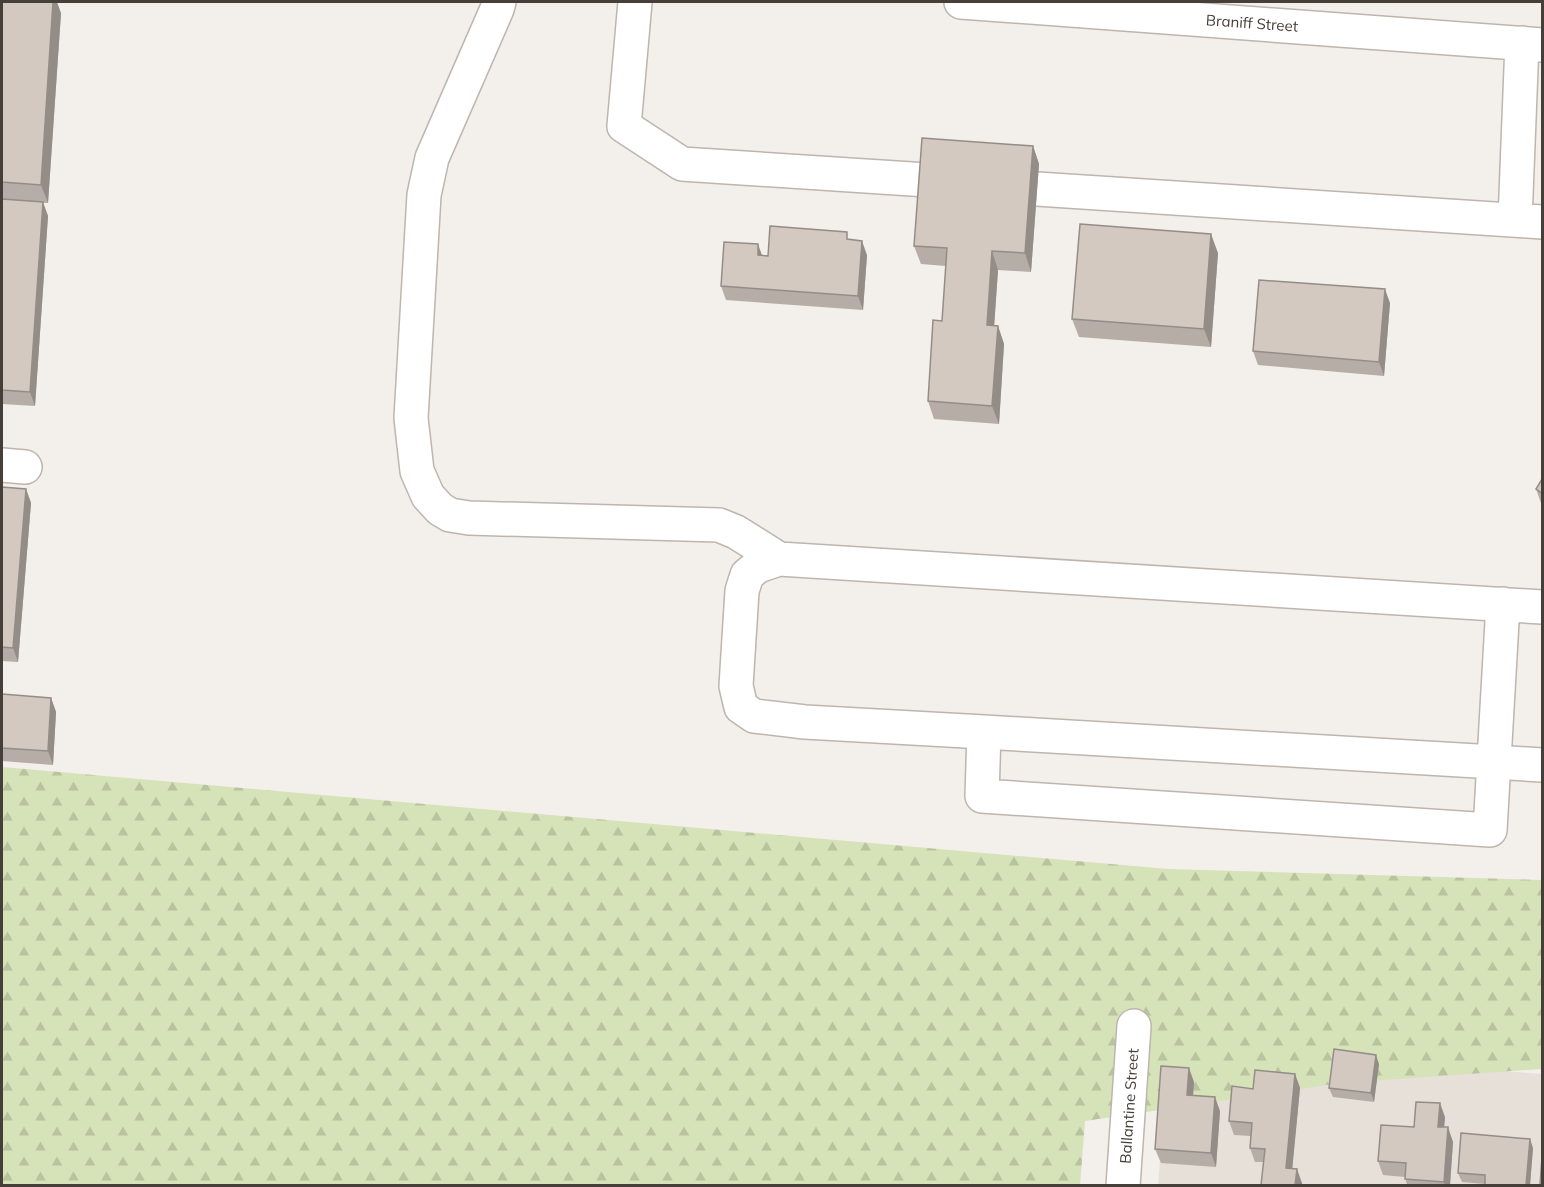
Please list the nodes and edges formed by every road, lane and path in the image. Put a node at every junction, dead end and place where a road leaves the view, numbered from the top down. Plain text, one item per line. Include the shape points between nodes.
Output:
1 (499, 2) edge
2 (635, 2) edge
3 (962, 2) edge
4 (1532, 44) edge
5 (927, 180) edge
6 (1038, 189) dead end
7 (1529, 221) edge
8 (779, 559) junction
9 (1503, 604) junction
10 (1542, 607) edge
11 (984, 732) junction
12 (1494, 762) junction
13 (1542, 765) edge
14 (1134, 1026) dead end
15 (1123, 1185) edge

1 - 8 street via 432,158 424,195 411,418 417,471 428,496 440,510 469,518 719,525
2 - 5 street via 624,126 682,164
3 - 4 street, Braniff Street
4 - 7 street
6 - 7 street
8 - 9 street
8 - 11 street via 758,566 747,575 742,591 736,686 741,707 754,716 805,722
9 - 10 street
9 - 12 street
11 - 12 street
11 - 12 street via 981,796 1490,830
12 - 13 street
14 - 15 street, Ballantine Street

